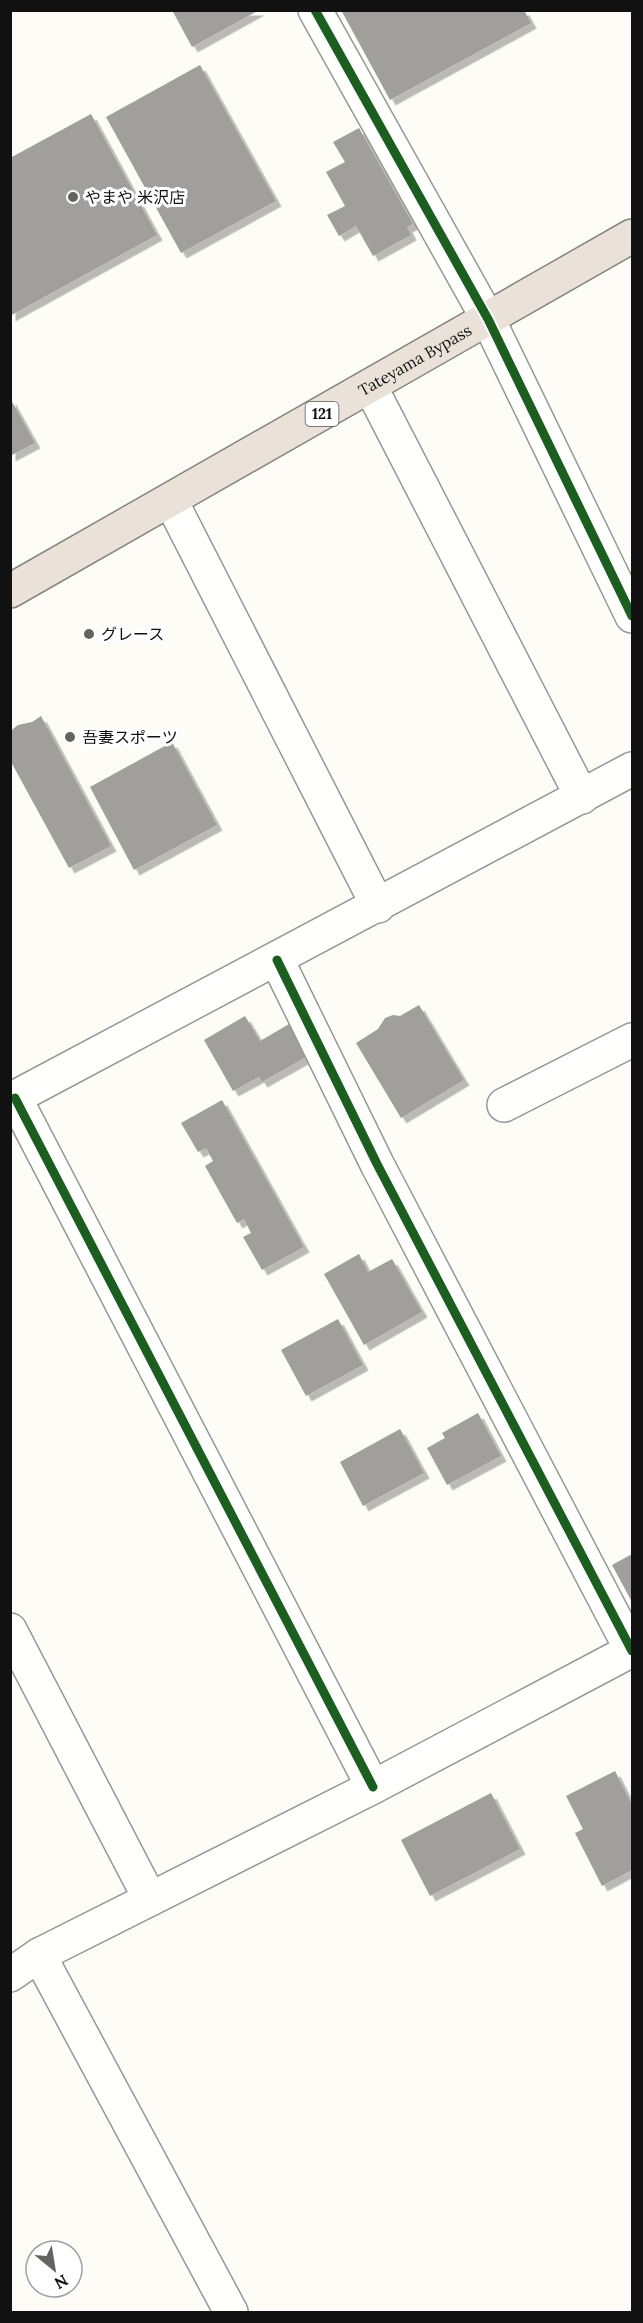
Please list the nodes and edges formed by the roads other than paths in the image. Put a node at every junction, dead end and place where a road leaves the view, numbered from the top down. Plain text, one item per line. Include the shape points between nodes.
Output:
1 (315, 10) edge
2 (633, 236) edge
3 (488, 319) junction
4 (370, 386) junction
5 (171, 501) junction
6 (10, 591) edge
7 (633, 616) edge
8 (633, 769) edge
9 (582, 797) junction
10 (378, 906) junction
11 (277, 960) junction
12 (633, 1040) edge
13 (13, 1099) edge
14 (504, 1105) dead end
15 (10, 1630) edge
16 (632, 1650) edge
17 (373, 1787) junction
18 (150, 1899) junction
19 (39, 1955) junction
20 (10, 1976) edge
21 (231, 2313) edge

1 - 3 street
2 - 3 highway, Tateyama Bypass / 121
3 - 4 highway, Tateyama Bypass / 121
3 - 7 street
4 - 5 highway, Tateyama Bypass / 121
4 - 9 street
5 - 6 highway, Tateyama Bypass / 121
5 - 10 street
8 - 9 street
9 - 10 street
10 - 11 street
11 - 13 street
11 - 16 street via 377,1164
12 - 14 street
13 - 17 street
15 - 18 street
16 - 17 street
17 - 18 street
18 - 19 street
19 - 20 street
19 - 21 street

